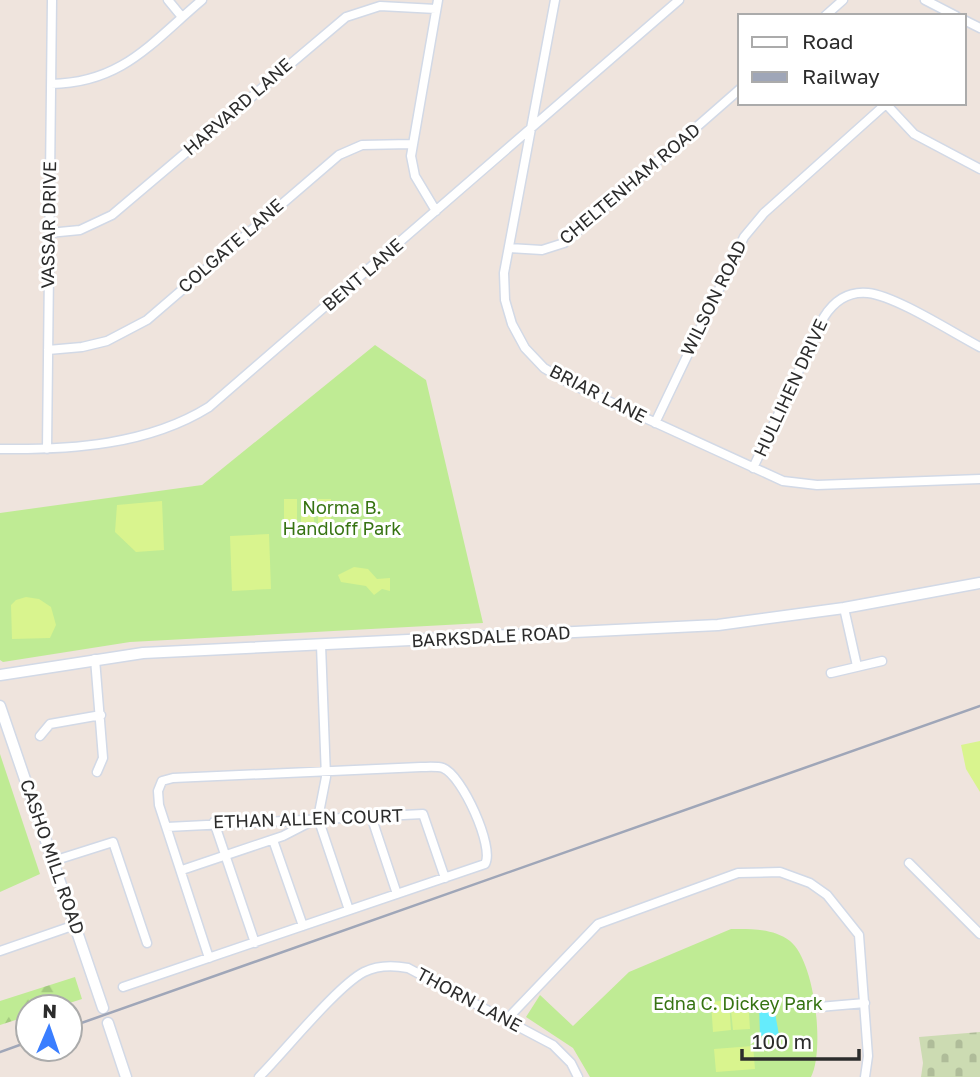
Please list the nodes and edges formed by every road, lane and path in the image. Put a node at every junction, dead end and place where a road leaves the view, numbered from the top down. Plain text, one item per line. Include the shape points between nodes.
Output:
1 (52, 0) edge
2 (168, 0) edge
3 (202, 0) edge
4 (555, 0) edge
5 (664, 0) edge
6 (679, 0) edge
7 (843, 0) edge
8 (925, 0) edge
9 (437, 4) edge
10 (827, 14) edge
11 (952, 14) edge
12 (661, 15) junction
13 (182, 17) junction
14 (51, 84) junction
15 (738, 91) edge
16 (886, 105) edge
17 (888, 105) edge
18 (531, 130) junction
19 (411, 144) junction
20 (980, 169) edge
21 (436, 211) junction
22 (50, 233) junction
23 (509, 248) junction
24 (980, 347) edge
25 (48, 350) junction
26 (655, 423) junction
27 (0, 449) edge
28 (47, 449) junction
29 (753, 468) junction
30 (980, 480) edge
31 (980, 583) edge
32 (844, 608) junction
33 (321, 645) junction
34 (95, 659) junction
35 (882, 661) dead end
36 (858, 666) junction
37 (831, 673) dead end
38 (0, 675) edge
39 (0, 706) edge
40 (101, 715) junction
41 (40, 736) dead end
42 (326, 769) junction
43 (97, 772) dead end
44 (371, 816) junction
45 (318, 818) junction
46 (214, 822) junction
47 (167, 827) junction
48 (273, 840) junction
49 (226, 856) junction
50 (53, 861) junction
51 (909, 863) dead end
52 (181, 870) junction
53 (445, 878) junction
54 (397, 894) junction
55 (349, 911) junction
56 (75, 925) junction
57 (303, 926) junction
58 (980, 934) edge
59 (147, 943) dead end
60 (255, 943) junction
61 (0, 951) edge
62 (209, 958) junction
63 (123, 987) dead end
64 (864, 1003) junction
65 (819, 1007) dead end
66 (103, 1008) dead end
67 (506, 1020) junction
68 (108, 1023) dead end
69 (127, 1077) edge
70 (259, 1077) edge
71 (578, 1077) edge
72 (865, 1077) edge

1 - 14 street, VASSAR DRIVE
2 - 13 street
3 - 13 street
4 - 18 street, BRIAR LANE
5 - 12 street
6 - 12 street, BENT LANE
7 - 10 street
8 - 11 street
9 - 19 street
9 - 22 street, HARVARD LANE via 380,6 346,16 112,215 79,230
12 - 18 street, BENT LANE
13 - 14 street via 119,69 86,82
14 - 22 street, VASSAR DRIVE
15 - 23 street, CHELTENHAM ROAD via 565,243 542,250
16 - 26 street, WILSON ROAD via 764,213 744,237
17 - 20 street via 914,134
18 - 21 street, BENT LANE
18 - 23 street, BRIAR LANE
19 - 21 street via 415,176
19 - 25 street, COLGATE LANE via 362,145 339,155 147,320 107,341
21 - 28 street, BENT LANE via 203,411 149,435
22 - 25 street, VASSAR DRIVE
23 - 26 street, BRIAR LANE via 505,300 518,336 534,359 571,384
24 - 29 street, HULLIHEN DRIVE via 877,295 858,293 840,299 824,317
25 - 28 street, VASSAR DRIVE
26 - 29 street, BRIAR LANE
27 - 28 street, BENT LANE
29 - 30 street, BRIAR LANE via 804,485
31 - 32 street, BARKSDALE ROAD
32 - 33 street, BARKSDALE ROAD via 682,628
32 - 36 street
33 - 34 street, BARKSDALE ROAD
33 - 42 street
34 - 38 street, BARKSDALE ROAD
34 - 40 street
35 - 36 street
36 - 37 street
39 - 50 street, CASHO MILL ROAD
40 - 41 street via 50,724
40 - 43 street via 103,758
42 - 45 street
42 - 47 street via 166,779 159,786 158,797
42 - 53 street via 442,767 452,774 464,791 489,857 485,864
44 - 45 street, ETHAN ALLEN COURT
44 - 53 street, ETHAN ALLEN COURT via 423,814
44 - 54 street
45 - 46 street, ETHAN ALLEN COURT
45 - 48 street
45 - 55 street
46 - 47 street, ETHAN ALLEN COURT
46 - 49 street
47 - 52 street
48 - 49 street
48 - 57 street
49 - 52 street
49 - 60 street
50 - 56 street, CASHO MILL ROAD
50 - 59 street via 113,842
51 - 58 street
52 - 62 street
53 - 54 street
54 - 55 street
55 - 57 street
56 - 61 street
56 - 66 street, CASHO MILL ROAD
57 - 60 street
60 - 62 street
62 - 63 street
64 - 65 street
64 - 67 street via 859,935 842,910 827,894 801,879 755,871 738,873 598,924
64 - 72 street
67 - 70 street, THORN LANE via 408,968 374,968 353,978
67 - 71 street, THORN LANE via 553,1045
68 - 69 street

